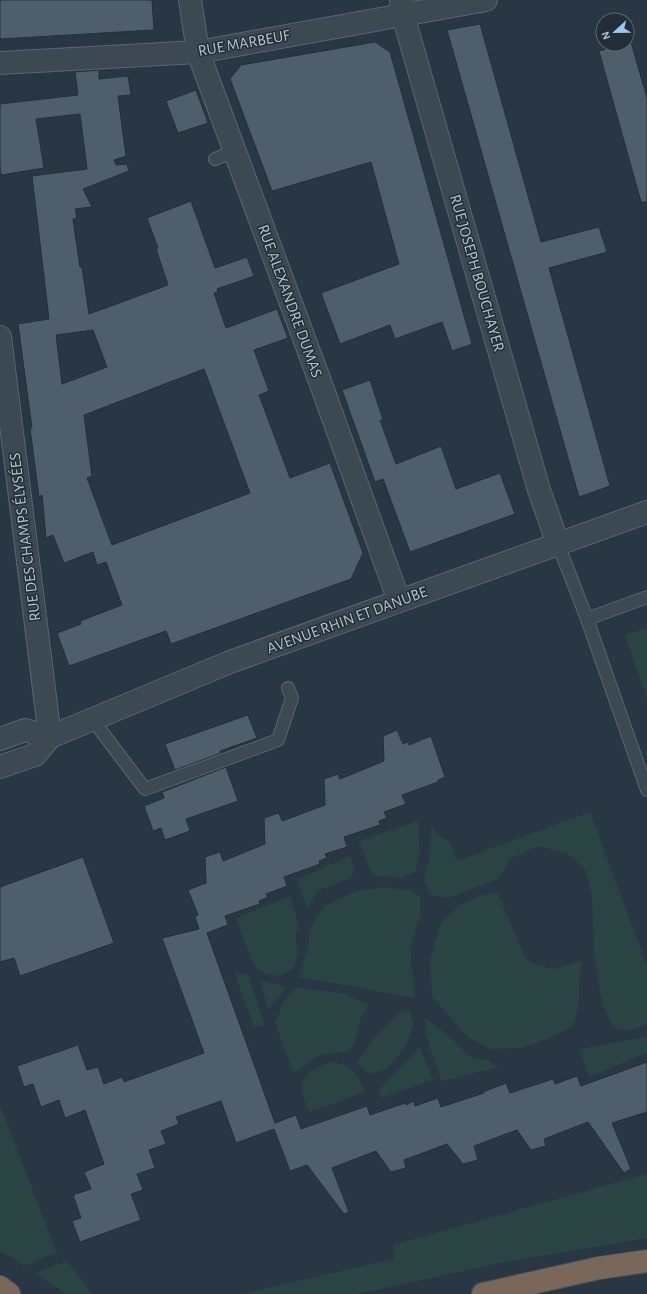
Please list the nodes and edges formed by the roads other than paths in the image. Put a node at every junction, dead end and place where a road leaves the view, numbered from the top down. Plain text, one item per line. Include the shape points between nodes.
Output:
1 (190, 0) edge
2 (486, 0) edge
3 (402, 7) edge
4 (198, 52) junction
5 (0, 63) edge
6 (235, 151) junction
7 (215, 159) dead end
8 (0, 336) edge
9 (4, 398) edge
10 (647, 512) edge
11 (558, 544) junction
12 (647, 597) edge
13 (399, 601) junction
14 (587, 619) junction
15 (288, 688) dead end
16 (92, 720) junction
17 (50, 737) junction
18 (0, 739) edge
19 (0, 767) edge
20 (647, 790) edge
21 (647, 1261) edge
22 (0, 1287) edge
23 (9, 1294) edge
24 (483, 1294) edge

1 - 4 street, RUE ALEXANDRE DUMAS
2 - 3 street, RUE MARBEUF
3 - 4 street, RUE MARBEUF
3 - 11 street, RUE JOSEPH BOUCHAYER via 539,490
4 - 5 street, RUE MARBEUF
4 - 6 street, RUE ALEXANDRE DUMAS
6 - 7 lane
6 - 13 street, RUE ALEXANDRE DUMAS
8 - 9 street, RUE DES CHAMPS ÉLYSÉES
9 - 17 street, RUE DES CHAMPS ÉLYSÉES
10 - 11 street, AVENUE RHIN ET DANUBE
11 - 13 street, AVENUE RHIN ET DANUBE
11 - 14 lane
12 - 14 lane
13 - 16 street, AVENUE RHIN ET DANUBE via 230,662
14 - 20 lane
15 - 16 lane via 292,698 278,740 145,789
16 - 17 street, AVENUE RHIN ET DANUBE
17 - 18 street via 25,730
17 - 19 street, AVENUE RHIN ET DANUBE via 35,755
21 - 24 highway via 599,1268
22 - 23 highway

